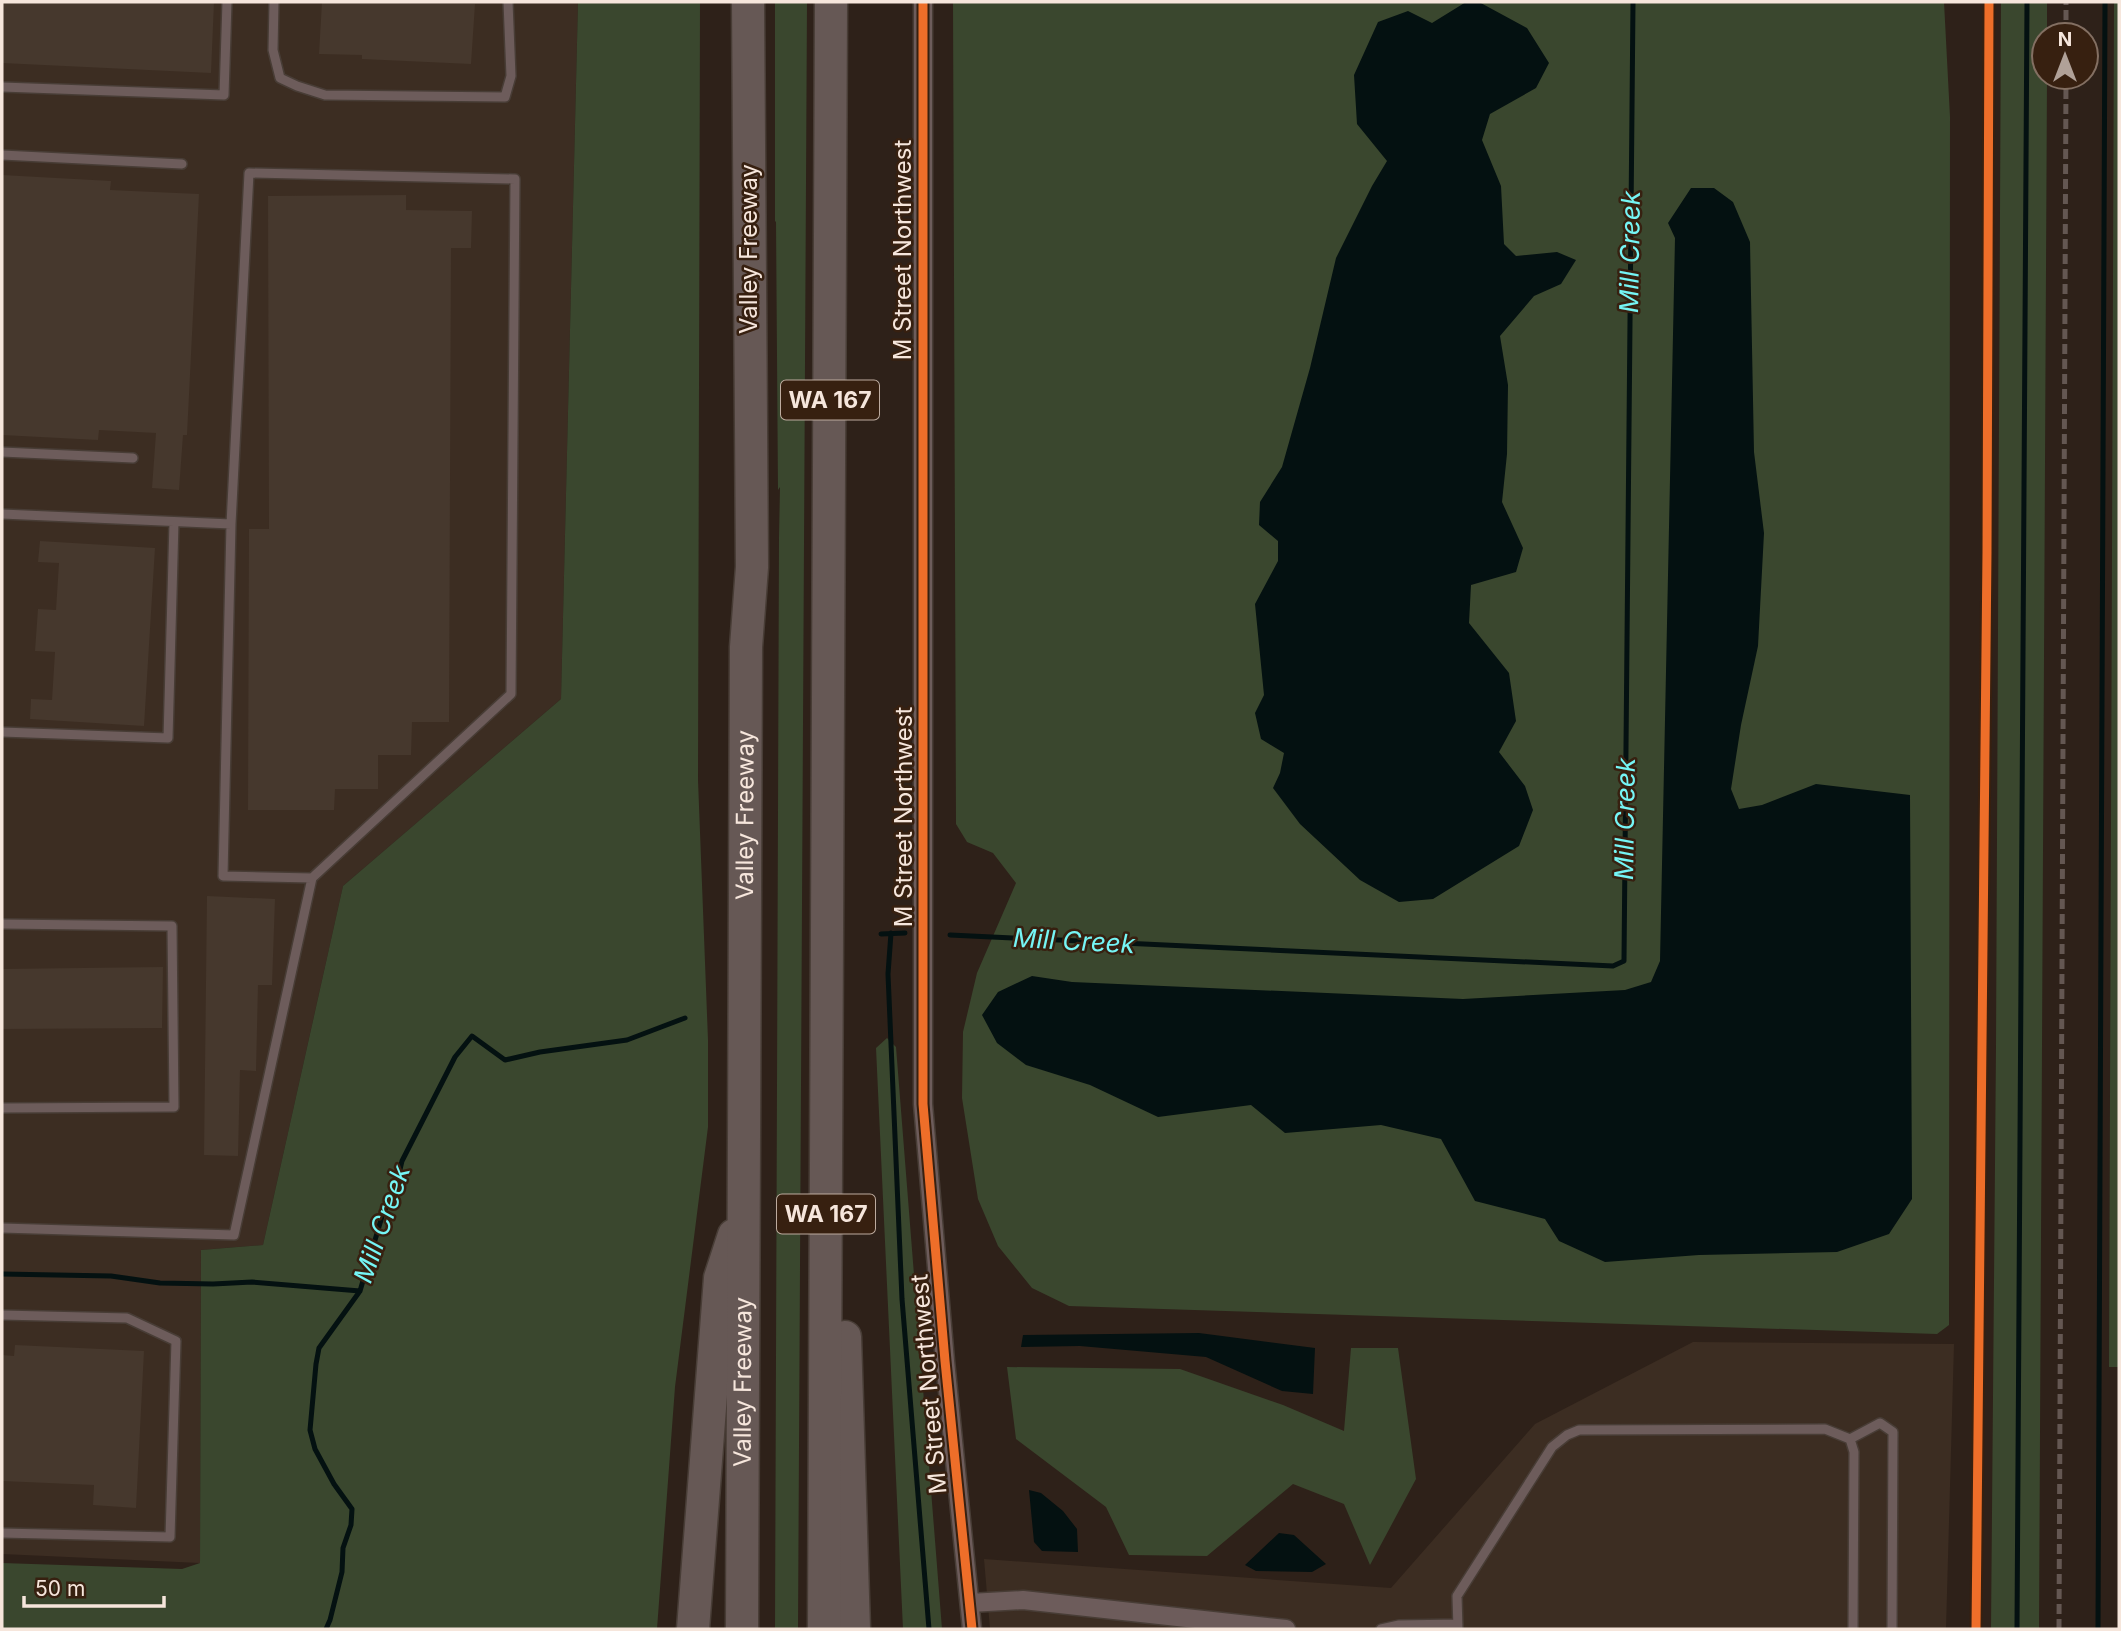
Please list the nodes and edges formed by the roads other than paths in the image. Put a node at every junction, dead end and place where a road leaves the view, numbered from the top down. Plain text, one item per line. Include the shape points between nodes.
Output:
1 (228, 2) edge
2 (274, 2) edge
3 (508, 2) edge
4 (748, 2) edge
5 (831, 2) edge
6 (923, 2) edge
7 (2, 87) edge
8 (2, 155) edge
9 (182, 164) dead end
10 (2, 452) edge
11 (133, 458) dead end
12 (2, 514) edge
13 (174, 522) junction
14 (231, 524) junction
15 (2, 732) edge
16 (828, 799) junction
17 (312, 878) junction
18 (2, 925) edge
19 (2, 1108) edge
20 (744, 1203) junction
21 (2, 1228) edge
22 (2, 1315) edge
23 (1850, 1439) junction
24 (2, 1533) edge
25 (970, 1603) junction
26 (1458, 1627) edge
27 (693, 1629) edge
28 (742, 1629) edge
29 (824, 1629) edge
30 (854, 1629) edge
31 (972, 1629) edge
32 (1286, 1629) edge
33 (1381, 1629) edge
34 (1853, 1629) edge
35 (1892, 1629) edge

1 - 7 lane via 224,95
2 - 3 lane via 274,50 280,78 297,86 325,94 505,97 511,76
4 - 20 highway, Valley Freeway / WA 167 via 751,567 746,661
5 - 16 highway, WA 167
6 - 25 street, M Street Northwest via 923,1104
8 - 9 lane
10 - 11 lane
12 - 13 lane
13 - 14 lane
13 - 15 lane via 168,738
14 - 17 lane via 223,876
14 - 17 lane via 249,173 515,179 511,694
16 - 29 highway, WA 167
16 - 30 highway
17 - 21 lane via 234,1235
18 - 19 lane via 172,926 174,1107
20 - 27 highway via 720,1278
20 - 28 highway, Valley Freeway / WA 167
22 - 24 lane via 127,1318 176,1341 170,1537
23 - 26 lane via 1825,1429 1579,1430 1567,1435 1552,1447 1457,1596
23 - 34 lane via 1854,1452
23 - 35 lane via 1880,1423 1894,1432
25 - 31 street, M Street Northwest
25 - 32 street via 1023,1600
26 - 33 lane via 1399,1625

